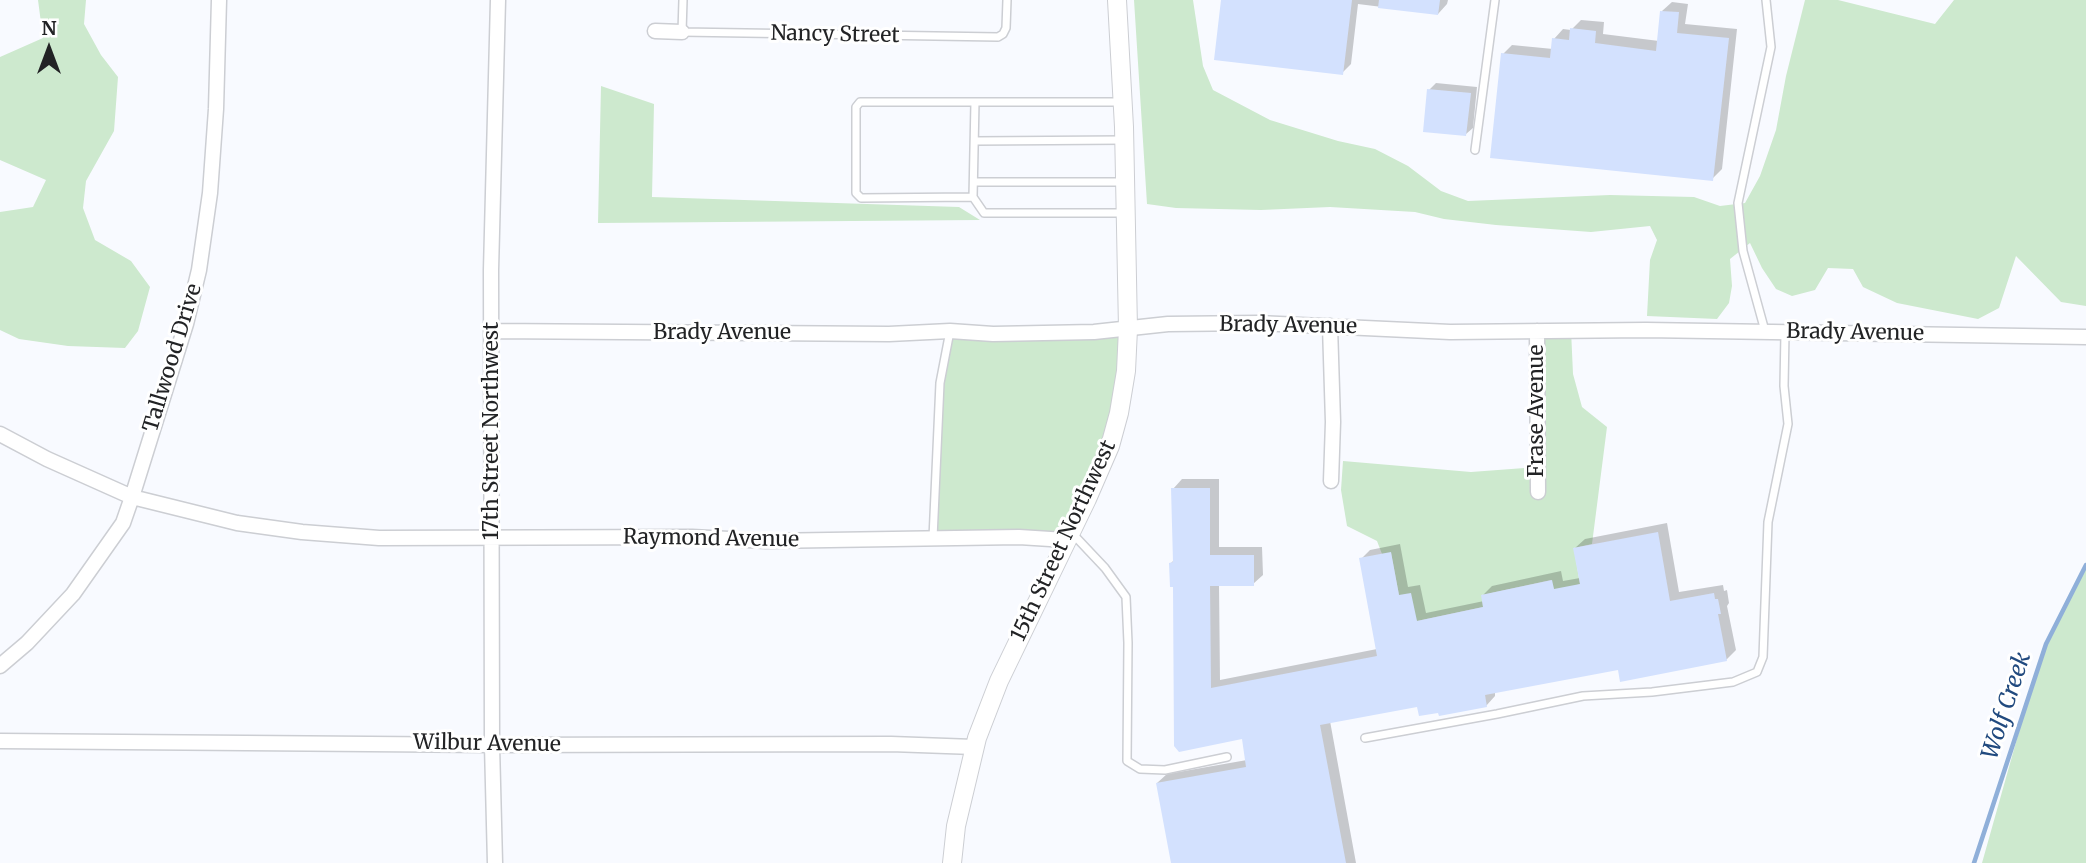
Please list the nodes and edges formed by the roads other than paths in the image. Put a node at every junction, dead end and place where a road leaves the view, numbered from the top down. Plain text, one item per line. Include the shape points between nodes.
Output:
1 (219, 0) edge
2 (498, 0) edge
3 (683, 0) edge
4 (1007, 0) edge
5 (1117, 0) edge
6 (1495, 0) edge
7 (1766, 0) edge
8 (655, 31) dead end
9 (682, 32) junction
10 (975, 102) junction
11 (1123, 102) junction
12 (1124, 140) junction
13 (975, 141) junction
14 (1475, 150) dead end
15 (975, 182) junction
16 (1126, 182) junction
17 (973, 197) junction
18 (1126, 214) junction
19 (1330, 326) junction
20 (1128, 329) junction
21 (491, 331) junction
22 (950, 331) junction
23 (1537, 331) junction
24 (1765, 332) junction
25 (1785, 332) junction
26 (2086, 337) edge
27 (0, 434) edge
28 (1331, 481) dead end
29 (1538, 492) dead end
30 (132, 497) junction
31 (1069, 536) junction
32 (492, 537) junction
33 (933, 538) junction
34 (0, 666) edge
35 (1365, 738) dead end
36 (0, 741) edge
37 (492, 745) junction
38 (974, 747) junction
39 (1227, 757) dead end
40 (495, 863) edge
41 (952, 863) edge

1 - 30 street, Tallwood Drive via 210,193 199,270
2 - 21 street, 17th Street Northwest
3 - 9 lane
4 - 9 lane, Nancy Street via 1006,28 998,37
5 - 11 street, 15th Street Northwest
6 - 14 lane
7 - 24 lane via 1771,47 1738,203 1743,251
8 - 9 street
10 - 11 lane
10 - 13 lane
10 - 17 lane via 860,102 856,107 856,193 861,198
11 - 12 street, 15th Street Northwest
12 - 13 lane
12 - 16 street, 15th Street Northwest
13 - 15 lane
15 - 16 lane
15 - 17 lane
16 - 18 street, 15th Street Northwest
17 - 18 lane via 984,213
18 - 20 street, 15th Street Northwest
19 - 20 street, Brady Avenue via 1168,324
19 - 23 street, Brady Avenue
19 - 28 street
20 - 22 street, Brady Avenue
20 - 31 street, 15th Street Northwest via 1126,370 1110,446
21 - 22 street, Brady Avenue
21 - 32 street, 17th Street Northwest
22 - 33 lane via 940,383
23 - 24 street, Brady Avenue
23 - 29 street, Frase Avenue
24 - 25 street, Brady Avenue
25 - 26 street, Brady Avenue
25 - 35 lane via 1788,424 1768,522 1763,657 1757,672 1733,682 1583,696
27 - 30 street, Raymond Avenue
30 - 32 street, Raymond Avenue via 237,523 302,532
30 - 34 street, Tallwood Drive via 123,523 73,594
31 - 33 street, Raymond Avenue
31 - 38 street, 15th Street Northwest via 999,681
31 - 39 lane via 1105,568 1126,597 1127,761 1140,769 1165,771
32 - 33 street, Raymond Avenue
32 - 37 street, 17th Street Northwest
36 - 37 street, Wilbur Avenue
37 - 38 street, Wilbur Avenue
37 - 40 street, 17th Street Northwest
38 - 41 street, 15th Street Northwest

